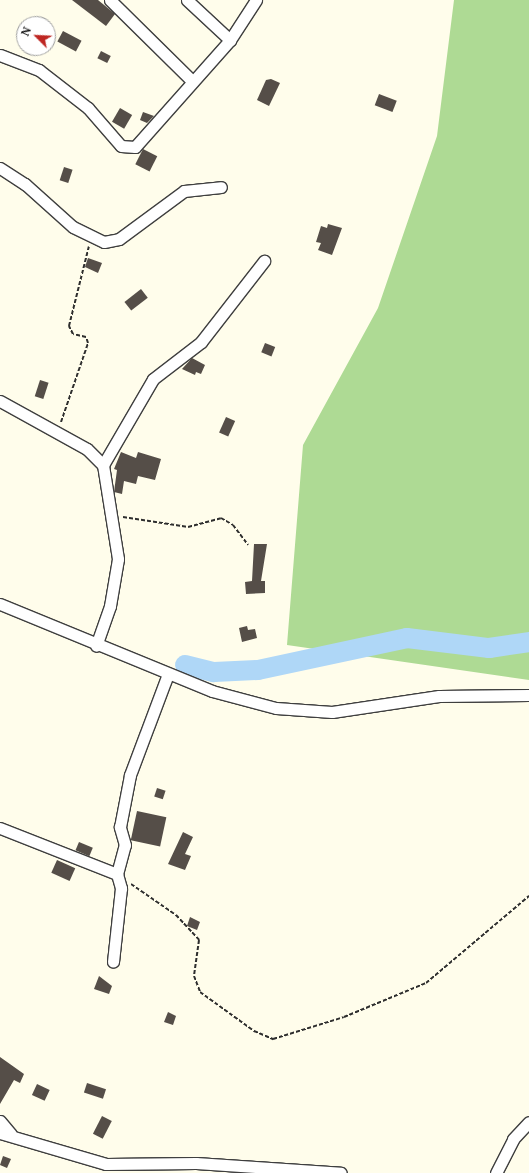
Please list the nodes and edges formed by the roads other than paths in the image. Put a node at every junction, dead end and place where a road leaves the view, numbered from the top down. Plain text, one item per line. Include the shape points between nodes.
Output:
1 (110, 0) edge
2 (187, 0) edge
3 (256, 0) edge
4 (230, 40) junction
5 (0, 55) edge
6 (192, 81) junction
7 (0, 168) edge
8 (221, 187) dead end
9 (264, 261) dead end
10 (0, 401) edge
11 (102, 465) junction
12 (0, 604) edge
13 (96, 646) junction
14 (168, 674) junction
15 (529, 695) edge
16 (0, 828) edge
17 (118, 876) junction
18 (113, 962) dead end
19 (0, 1121) edge
20 (529, 1122) edge
21 (5, 1134) edge
22 (341, 1173) edge
23 (496, 1173) edge

1 - 6 street
2 - 4 street
3 - 4 street
4 - 6 street
5 - 6 street via 39,70 74,96 125,148 143,141
7 - 8 street via 25,184 73,227 104,242 119,239 174,196 194,188
9 - 11 street via 200,342 153,379
10 - 11 street via 87,449
11 - 13 street via 118,559 110,606
12 - 13 street
13 - 14 street
14 - 15 street via 251,703 296,711 361,710 439,696
14 - 17 street via 130,775 120,827 125,845
16 - 17 street
17 - 18 street
19 - 21 street
20 - 23 street via 513,1140
21 - 22 street via 106,1164 196,1163

